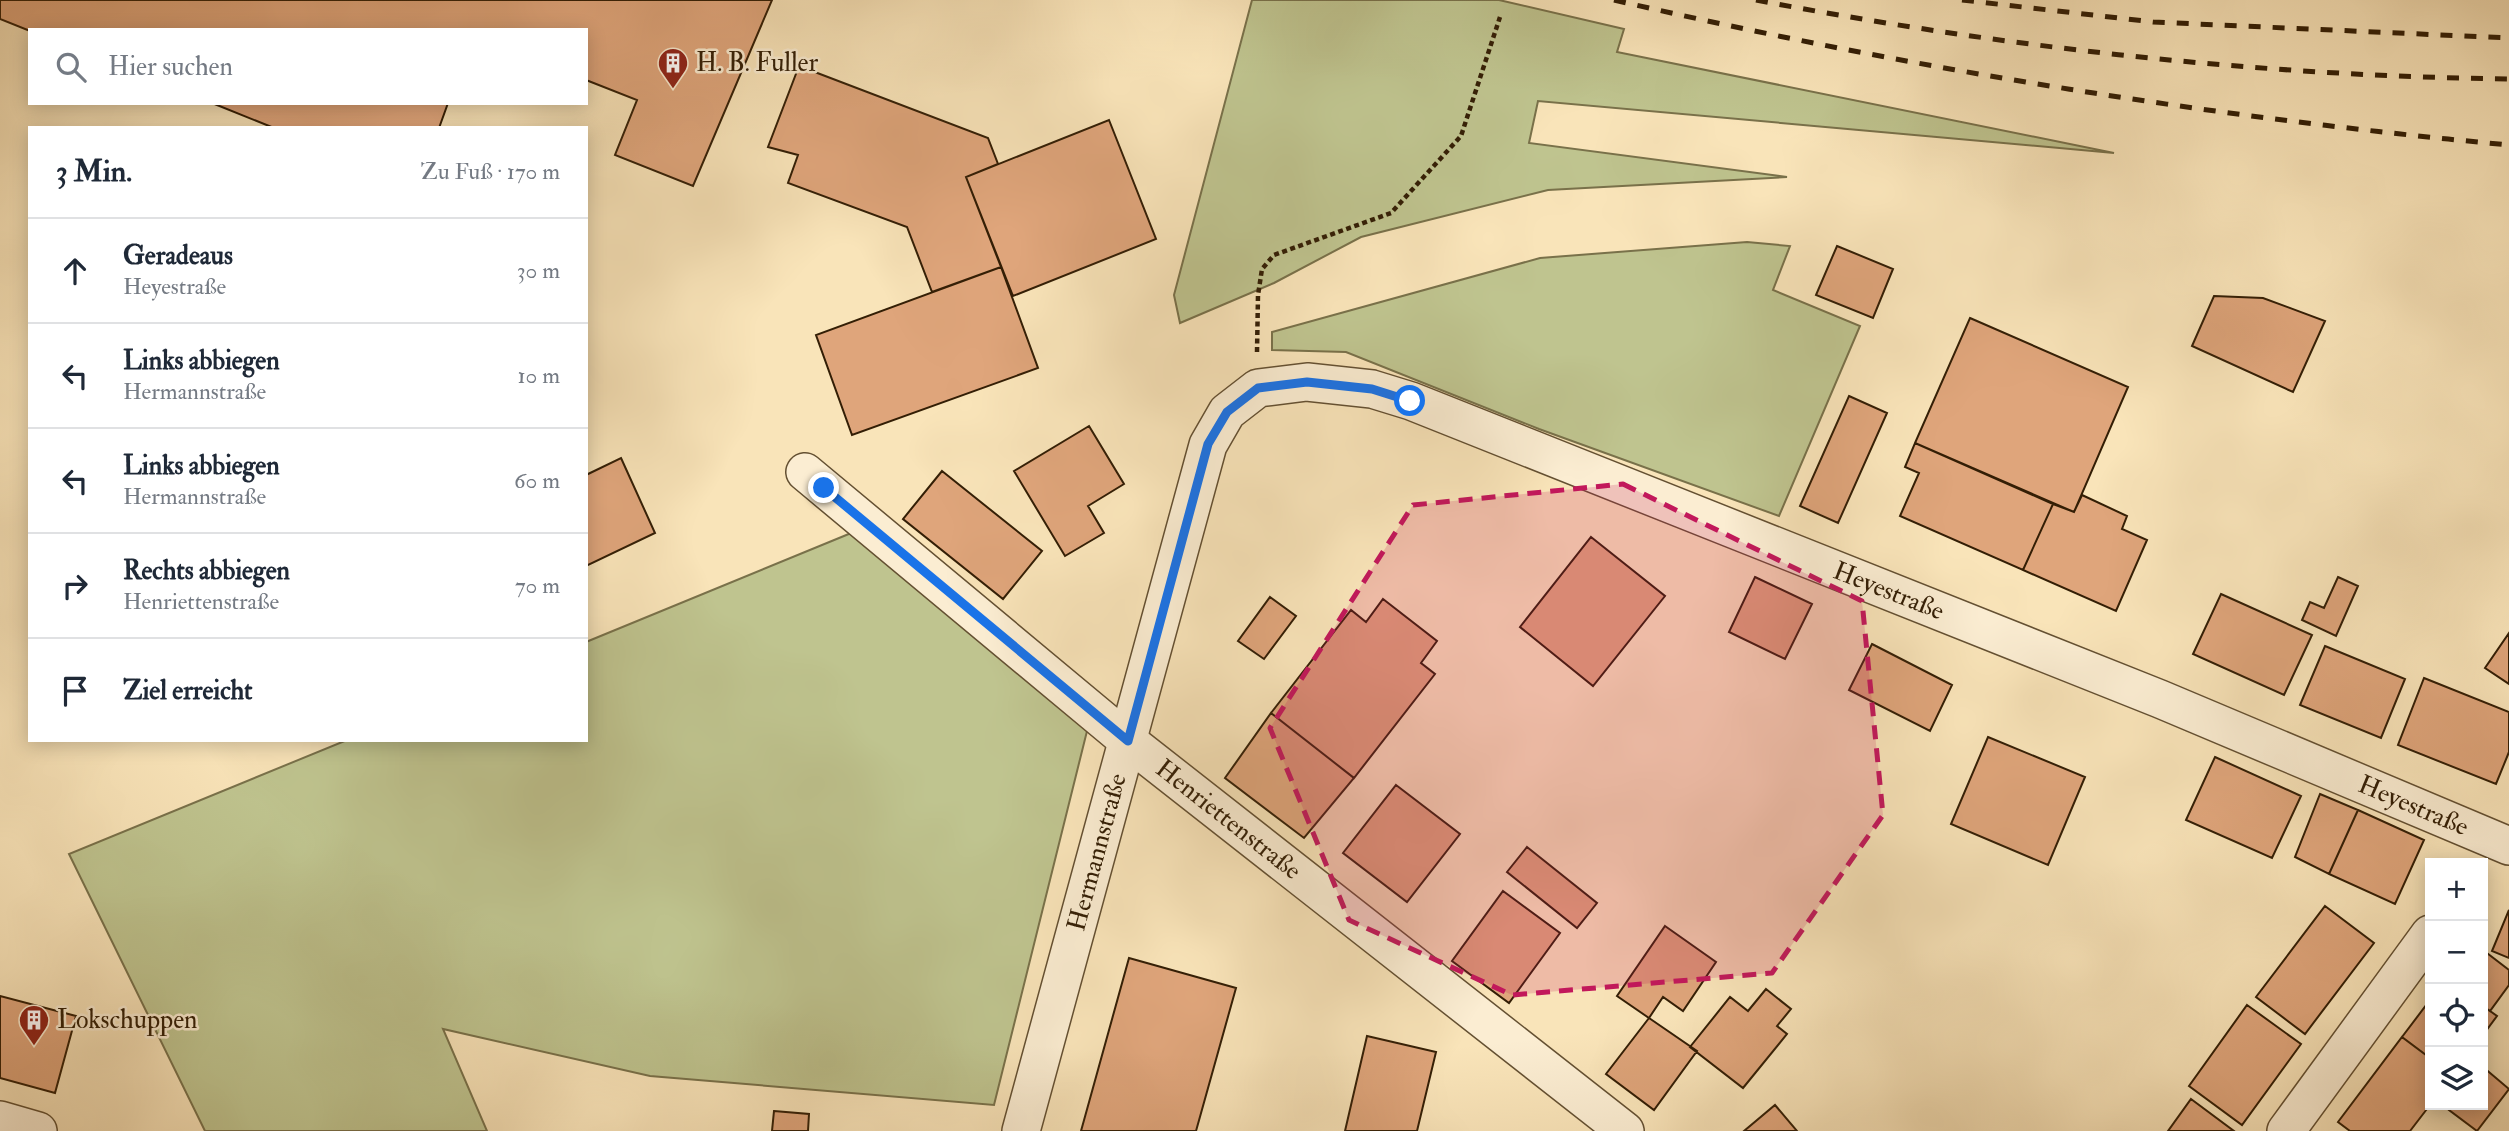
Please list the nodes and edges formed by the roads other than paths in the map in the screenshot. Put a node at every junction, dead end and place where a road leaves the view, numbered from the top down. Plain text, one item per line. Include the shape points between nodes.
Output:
1 (1258, 388) joint
2 (805, 472) dead end
3 (1128, 741) junction
4 (2499, 844) edge
5 (2425, 941) edge
6 (0, 1120) edge
7 (38, 1131) edge
8 (1021, 1131) edge
9 (1625, 1131) edge
10 (2286, 1131) edge

1 - 3 street, Hermannstraße via 1227,412 1208,444
1 - 4 street, Heyestraße via 1307,382 1372,389 1410,401 2122,683
2 - 3 street, Henriettenstraße
3 - 8 street, Hermannstraße
3 - 9 street, Henriettenstraße
5 - 10 street
6 - 7 street

